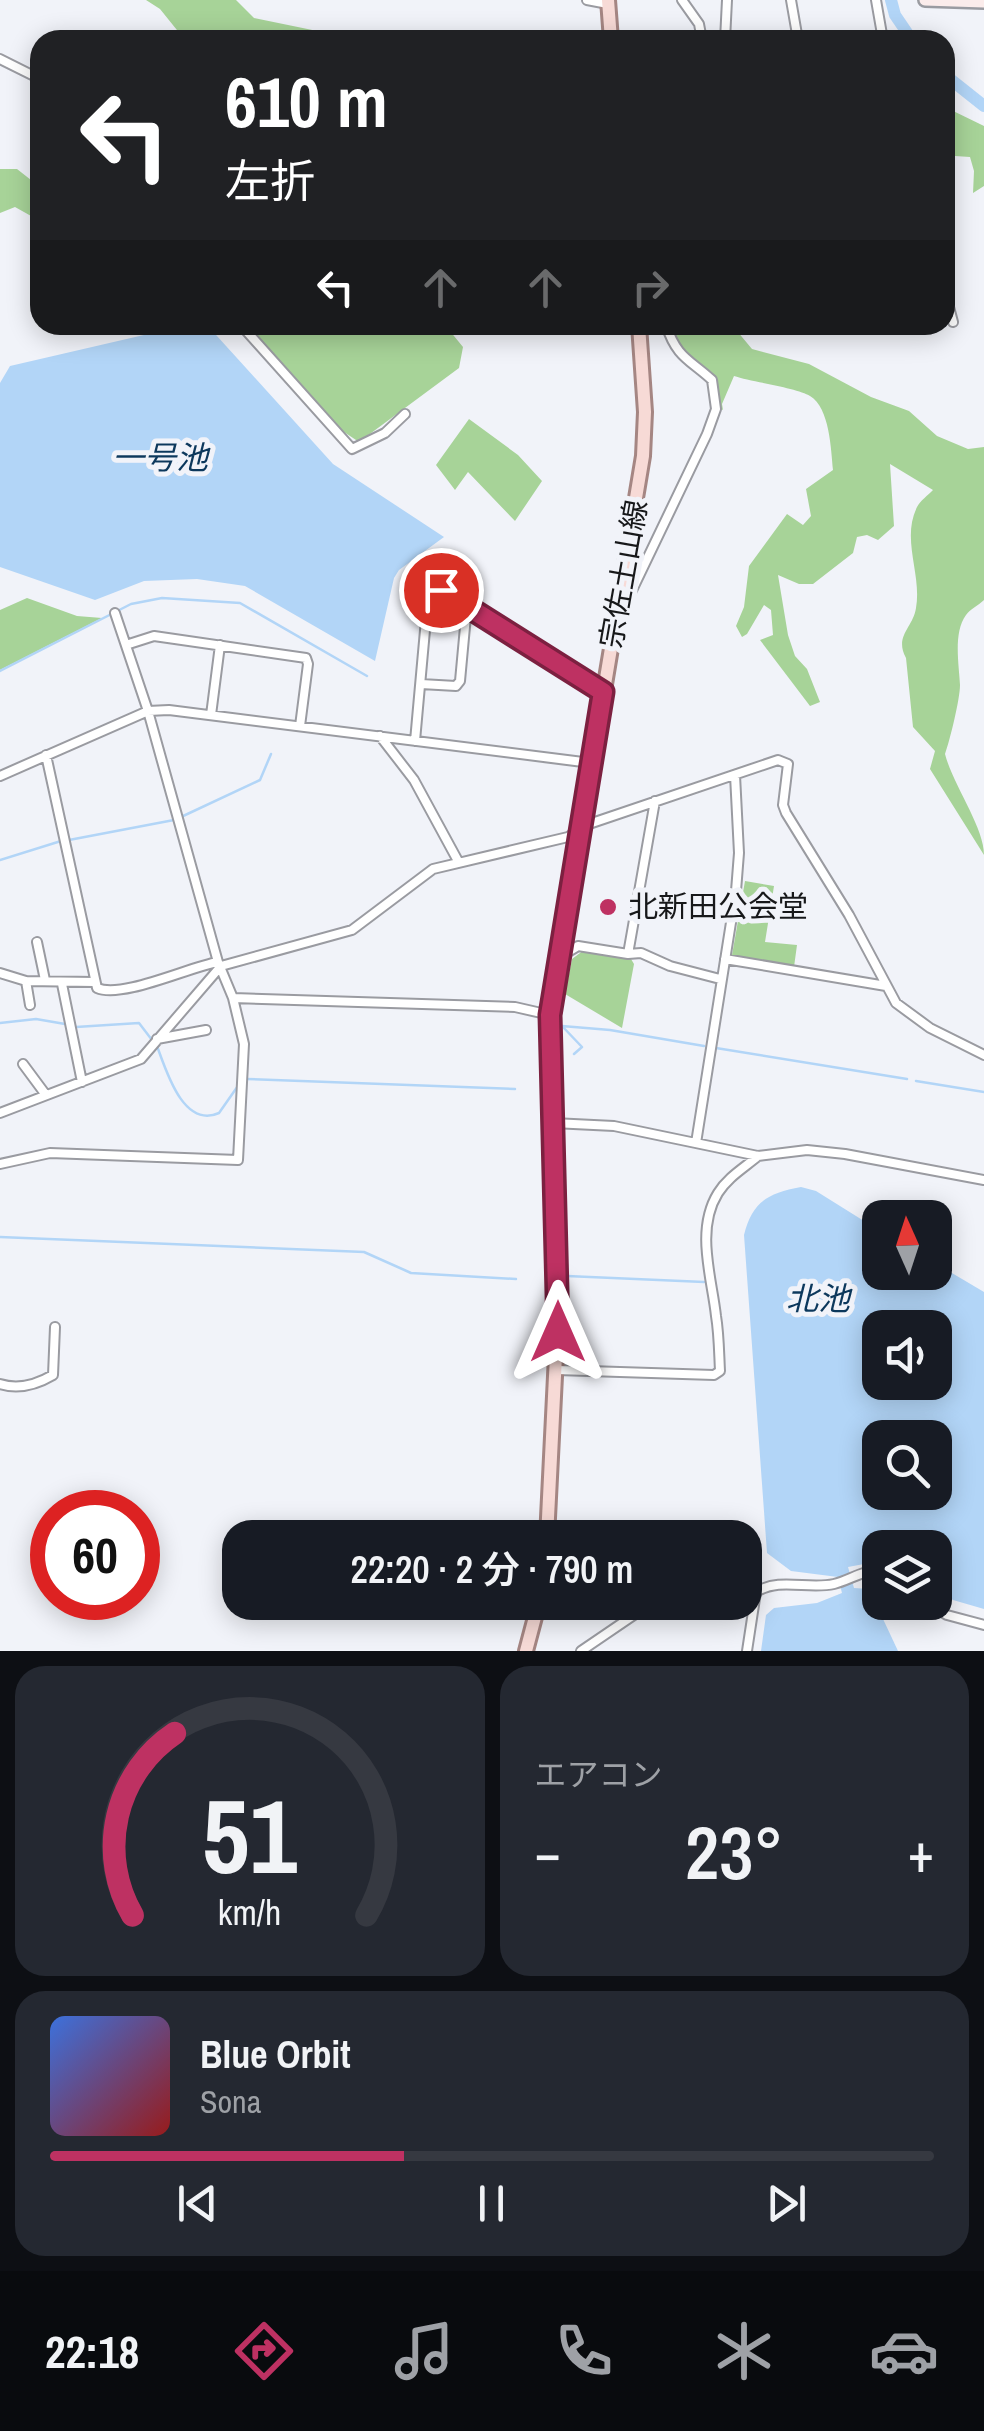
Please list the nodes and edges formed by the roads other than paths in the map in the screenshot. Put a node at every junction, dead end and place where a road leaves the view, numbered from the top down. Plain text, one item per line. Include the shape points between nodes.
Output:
1 (587, 0) edge
2 (682, 0) edge
3 (727, 0) edge
4 (791, 0) edge
5 (876, 0) edge
6 (925, 0) edge
7 (608, 2) edge
8 (984, 2) edge
9 (610, 30) edge
10 (700, 30) edge
11 (726, 30) edge
12 (796, 30) edge
13 (881, 30) edge
14 (0, 58) edge
15 (30, 74) edge
16 (250, 335) edge
17 (640, 335) edge
18 (669, 335) edge
19 (405, 414) dead end
20 (470, 608) junction
21 (618, 612) junction
22 (115, 613) dead end
23 (129, 644) dead end
24 (220, 645) junction
25 (421, 684) junction
26 (603, 692) junction
27 (148, 712) junction
28 (211, 715) junction
29 (300, 726) junction
30 (380, 736) junction
31 (415, 741) junction
32 (46, 755) junction
33 (591, 763) junction
34 (735, 775) junction
35 (0, 776) edge
36 (655, 801) junction
37 (580, 831) junction
38 (458, 862) junction
39 (38, 942) dead end
40 (560, 952) junction
41 (628, 954) junction
42 (725, 959) junction
43 (220, 964) junction
44 (0, 973) edge
45 (720, 979) junction
46 (45, 980) junction
47 (26, 981) junction
48 (94, 982) junction
49 (62, 984) junction
50 (886, 986) junction
51 (234, 998) junction
52 (30, 1004) dead end
53 (550, 1015) junction
54 (206, 1030) dead end
55 (158, 1039) junction
56 (984, 1055) edge
57 (22, 1064) dead end
58 (82, 1082) junction
59 (46, 1094) junction
60 (0, 1113) edge
61 (553, 1124) junction
62 (696, 1144) junction
63 (758, 1156) junction
64 (0, 1164) edge
65 (984, 1180) edge
66 (55, 1328) dead end
67 (558, 1370) junction
68 (0, 1384) edge
69 (548, 1520) edge
70 (862, 1573) edge
71 (762, 1588) edge
72 (952, 1616) edge
73 (534, 1620) edge
74 (627, 1620) edge
75 (752, 1620) edge
76 (984, 1625) edge
77 (526, 1651) edge
78 (581, 1651) edge
79 (747, 1651) edge

1 - 7 street
2 - 10 street
3 - 11 street
4 - 12 street
5 - 13 street
6 - 8 main road
7 - 9 main road
14 - 15 street
16 - 19 street via 352,449 386,433
17 - 21 main road, 宗佐土山線 via 643,456
18 - 21 street via 683,359 712,380 716,409
20 - 25 street via 460,681
20 - 25 street via 441,590 429,595
20 - 26 street
21 - 26 main road, 宗佐土山線
22 - 27 street
23 - 24 street via 154,636
24 - 28 street
24 - 29 street via 306,658
25 - 31 street
26 - 33 main road, 宗佐土山線
27 - 28 street
27 - 32 street
27 - 43 street
28 - 29 street
29 - 30 street
30 - 31 street
30 - 38 street via 414,780
31 - 33 street
32 - 35 street
32 - 48 street
33 - 37 main road, 宗佐土山線
34 - 36 street
34 - 42 street via 739,853
34 - 50 street via 778,760 788,764 786,813
36 - 37 street
36 - 41 street
37 - 38 street
37 - 40 main road, 宗佐土山線
38 - 43 street via 423,873 352,930
39 - 46 street
40 - 41 street via 578,946
40 - 53 main road, 宗佐土山線
41 - 45 street
42 - 45 street
42 - 50 street
43 - 48 street via 104,992
43 - 51 street
43 - 55 street
44 - 47 street
45 - 62 street
46 - 47 street
46 - 49 street
47 - 52 street
48 - 49 street
49 - 58 street
50 - 56 street via 914,1019
51 - 53 street via 515,1008
51 - 64 street via 244,1044 238,1160 50,1153
53 - 61 main road, 宗佐土山線
54 - 55 street
55 - 58 street via 141,1059
57 - 59 street
58 - 59 street
59 - 60 street
61 - 62 street via 614,1126
61 - 67 main road, 宗佐土山線
62 - 63 street
63 - 65 street via 818,1150
63 - 67 street via 718,1194 709,1221 720,1370
66 - 68 street via 53,1375 24,1386
67 - 69 main road, 宗佐土山線
70 - 71 street via 836,1584
72 - 76 street
73 - 77 main road
74 - 78 street
75 - 79 street

